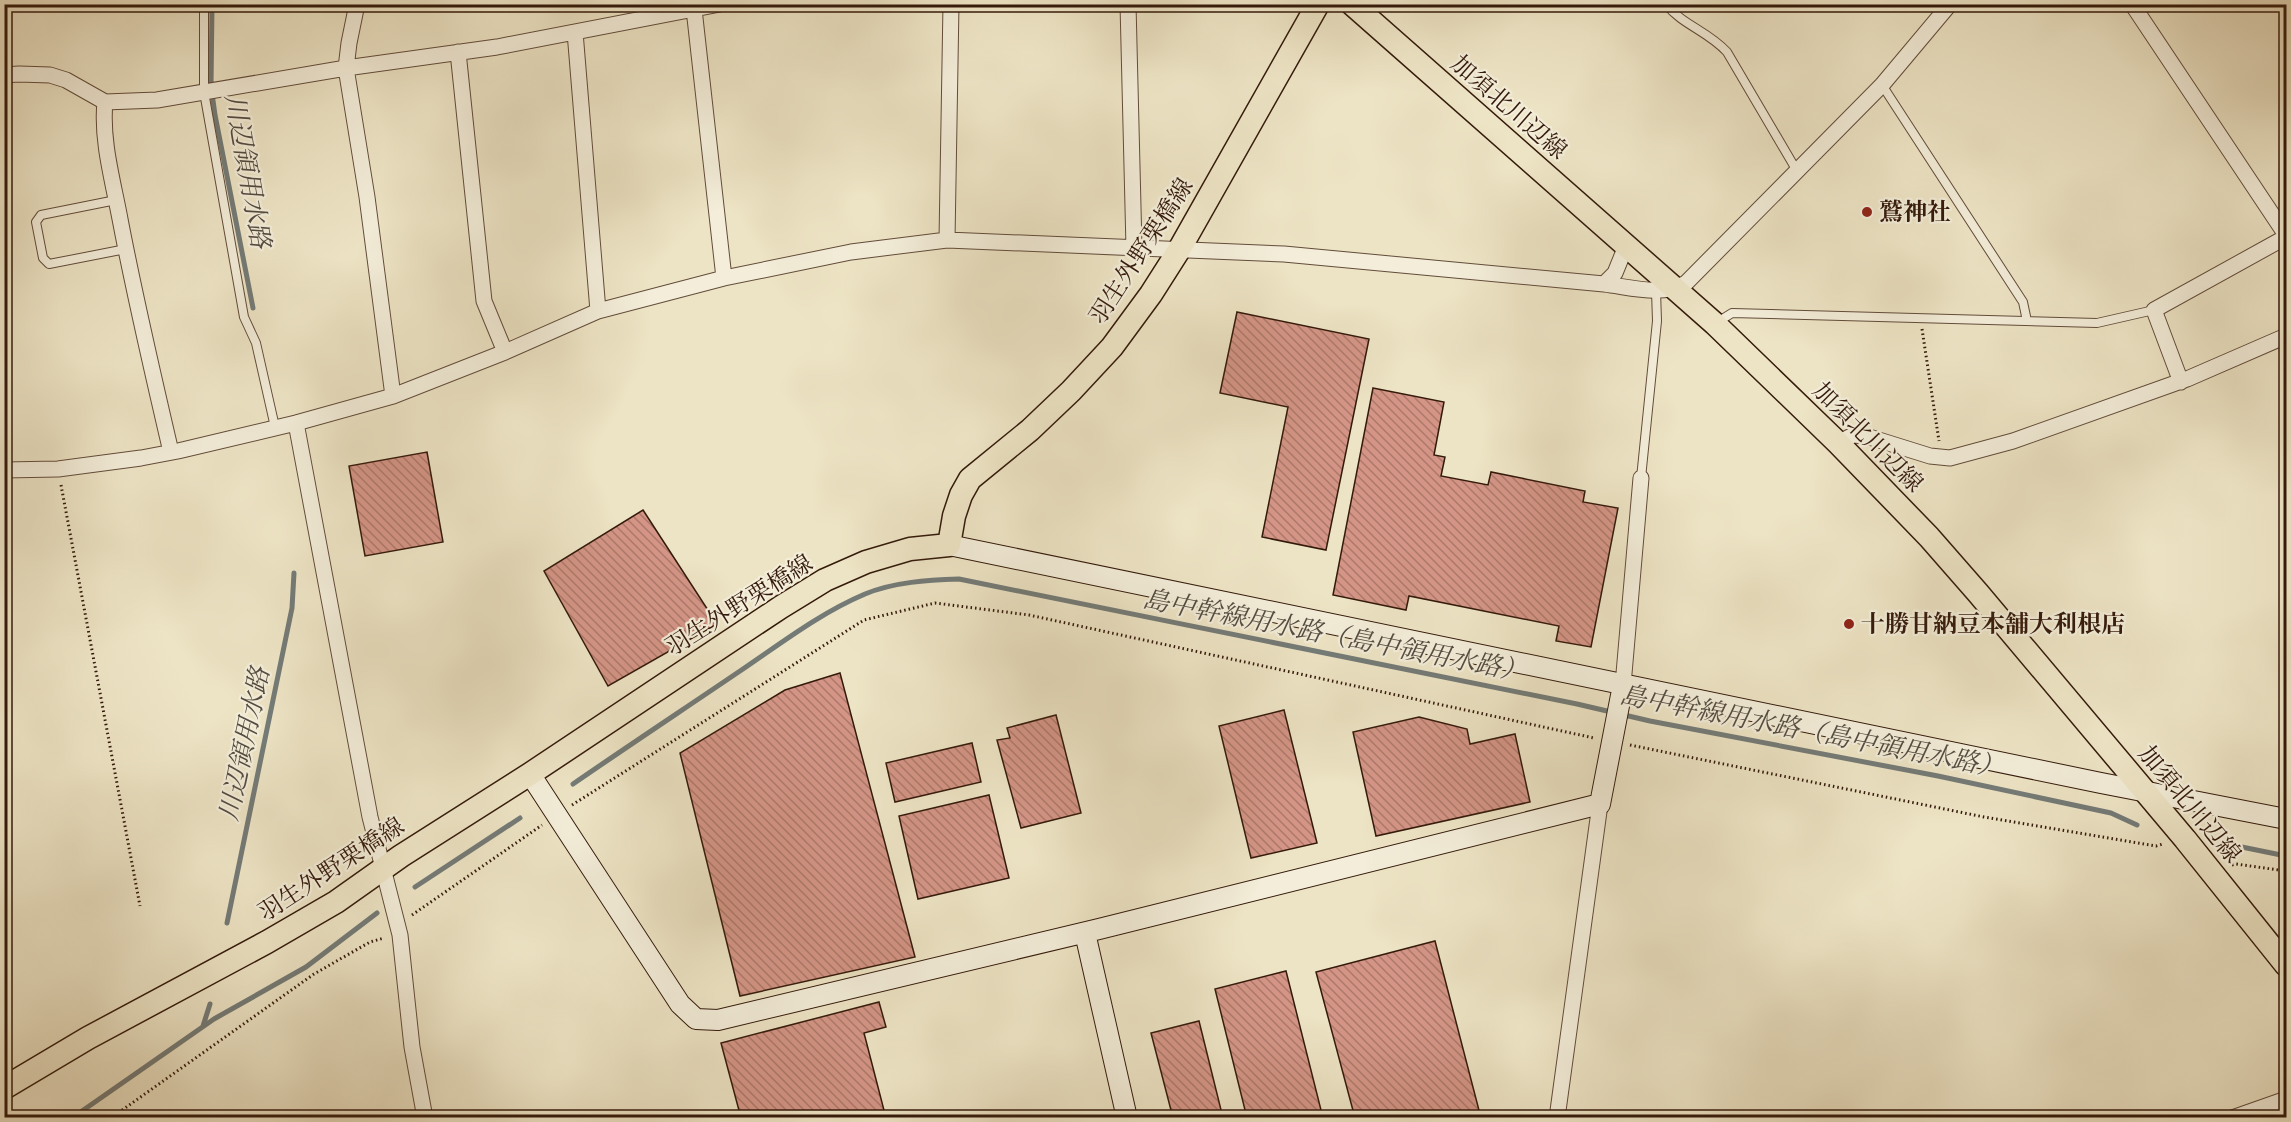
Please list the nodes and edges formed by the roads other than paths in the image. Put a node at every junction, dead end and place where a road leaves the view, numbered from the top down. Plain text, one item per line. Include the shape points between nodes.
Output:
1 (204, 4) edge
2 (357, 4) edge
3 (720, 4) edge
4 (951, 4) edge
5 (1128, 4) edge
6 (1318, 4) edge
7 (1352, 4) edge
8 (1666, 4) edge
9 (1950, 4) edge
10 (2132, 4) edge
11 (694, 9) junction
12 (653, 11) edge
13 (575, 32) junction
14 (458, 52) junction
15 (346, 68) junction
16 (4, 75) edge
17 (1882, 85) junction
18 (205, 92) junction
19 (105, 102) junction
20 (1797, 171) junction
21 (116, 200) junction
22 (2286, 236) edge
23 (947, 240) junction
24 (1626, 246) junction
25 (1134, 248) junction
26 (126, 249) junction
27 (1179, 250) junction
28 (724, 278) junction
29 (1604, 284) junction
30 (1666, 290) junction
31 (2154, 310) junction
32 (598, 311) junction
33 (2027, 321) junction
34 (1715, 324) junction
35 (2286, 336) edge
36 (505, 352) junction
37 (2181, 381) junction
38 (393, 396) junction
39 (296, 423) junction
40 (275, 427) junction
41 (1838, 443) junction
42 (171, 452) junction
43 (4, 470) edge
44 (1641, 478) joint
45 (949, 545) junction
46 (1623, 685) junction
47 (530, 774) junction
48 (2144, 792) junction
49 (1600, 804) junction
50 (2286, 819) edge
51 (384, 869) junction
52 (1084, 933) junction
53 (2286, 965) edge
54 (4, 1088) edge
55 (2286, 1099) edge
56 (425, 1118) edge
57 (1127, 1118) edge
58 (1557, 1118) edge
59 (2232, 1118) edge

1 - 18 lane
2 - 15 street
3 - 11 street
4 - 23 street
5 - 25 street
6 - 27 main road, 羽生外野栗橋線
7 - 24 main road, 加須北川辺線
8 - 20 lane via 1727,52
9 - 17 street
10 - 22 street
11 - 12 street
11 - 28 street
12 - 13 street
13 - 14 street
13 - 32 street
14 - 15 street
14 - 36 street via 484,301
15 - 18 street
15 - 38 street
16 - 19 street via 50,75
17 - 20 street
17 - 33 lane via 2023,302
18 - 19 street via 156,100
18 - 40 lane via 244,317 256,343
19 - 21 street via 103,124
20 - 30 street via 1686,283
21 - 26 street
21 - 26 lane via 41,216 36,222 43,258 49,264
22 - 31 street
23 - 25 street
23 - 28 street via 851,252
24 - 29 street via 1615,273
24 - 30 main road, 加須北川辺線
25 - 27 street
26 - 42 street
27 - 29 street via 1284,254
27 - 45 main road, 羽生外野栗橋線 via 1112,347 1038,422 970,479 954,516
28 - 32 street
29 - 30 street
30 - 34 main road, 加須北川辺線
30 - 44 lane via 1657,321
31 - 33 lane via 2097,323
31 - 37 street
32 - 36 street
33 - 34 lane via 1732,313
34 - 41 main road, 加須北川辺線
35 - 37 street
36 - 38 street
37 - 41 street via 2013,441 1950,458 1930,456 1866,435 1853,435
38 - 39 street
39 - 40 street
39 - 51 street via 370,817
40 - 42 street
41 - 48 main road, 加須北川辺線 via 1929,537
42 - 43 street via 58,469
44 - 46 street
45 - 46 street
45 - 47 main road, 羽生外野栗橋線 via 910,549 825,580
46 - 48 street
46 - 49 street
47 - 51 main road, 羽生外野栗橋線
47 - 52 street via 680,1004 696,1019 718,1020
48 - 50 street
48 - 53 main road, 加須北川辺線
49 - 52 street
49 - 58 street
51 - 54 main road, 羽生外野栗橋線 via 267,942
51 - 56 street via 399,929 412,1047
52 - 57 street
55 - 59 street

